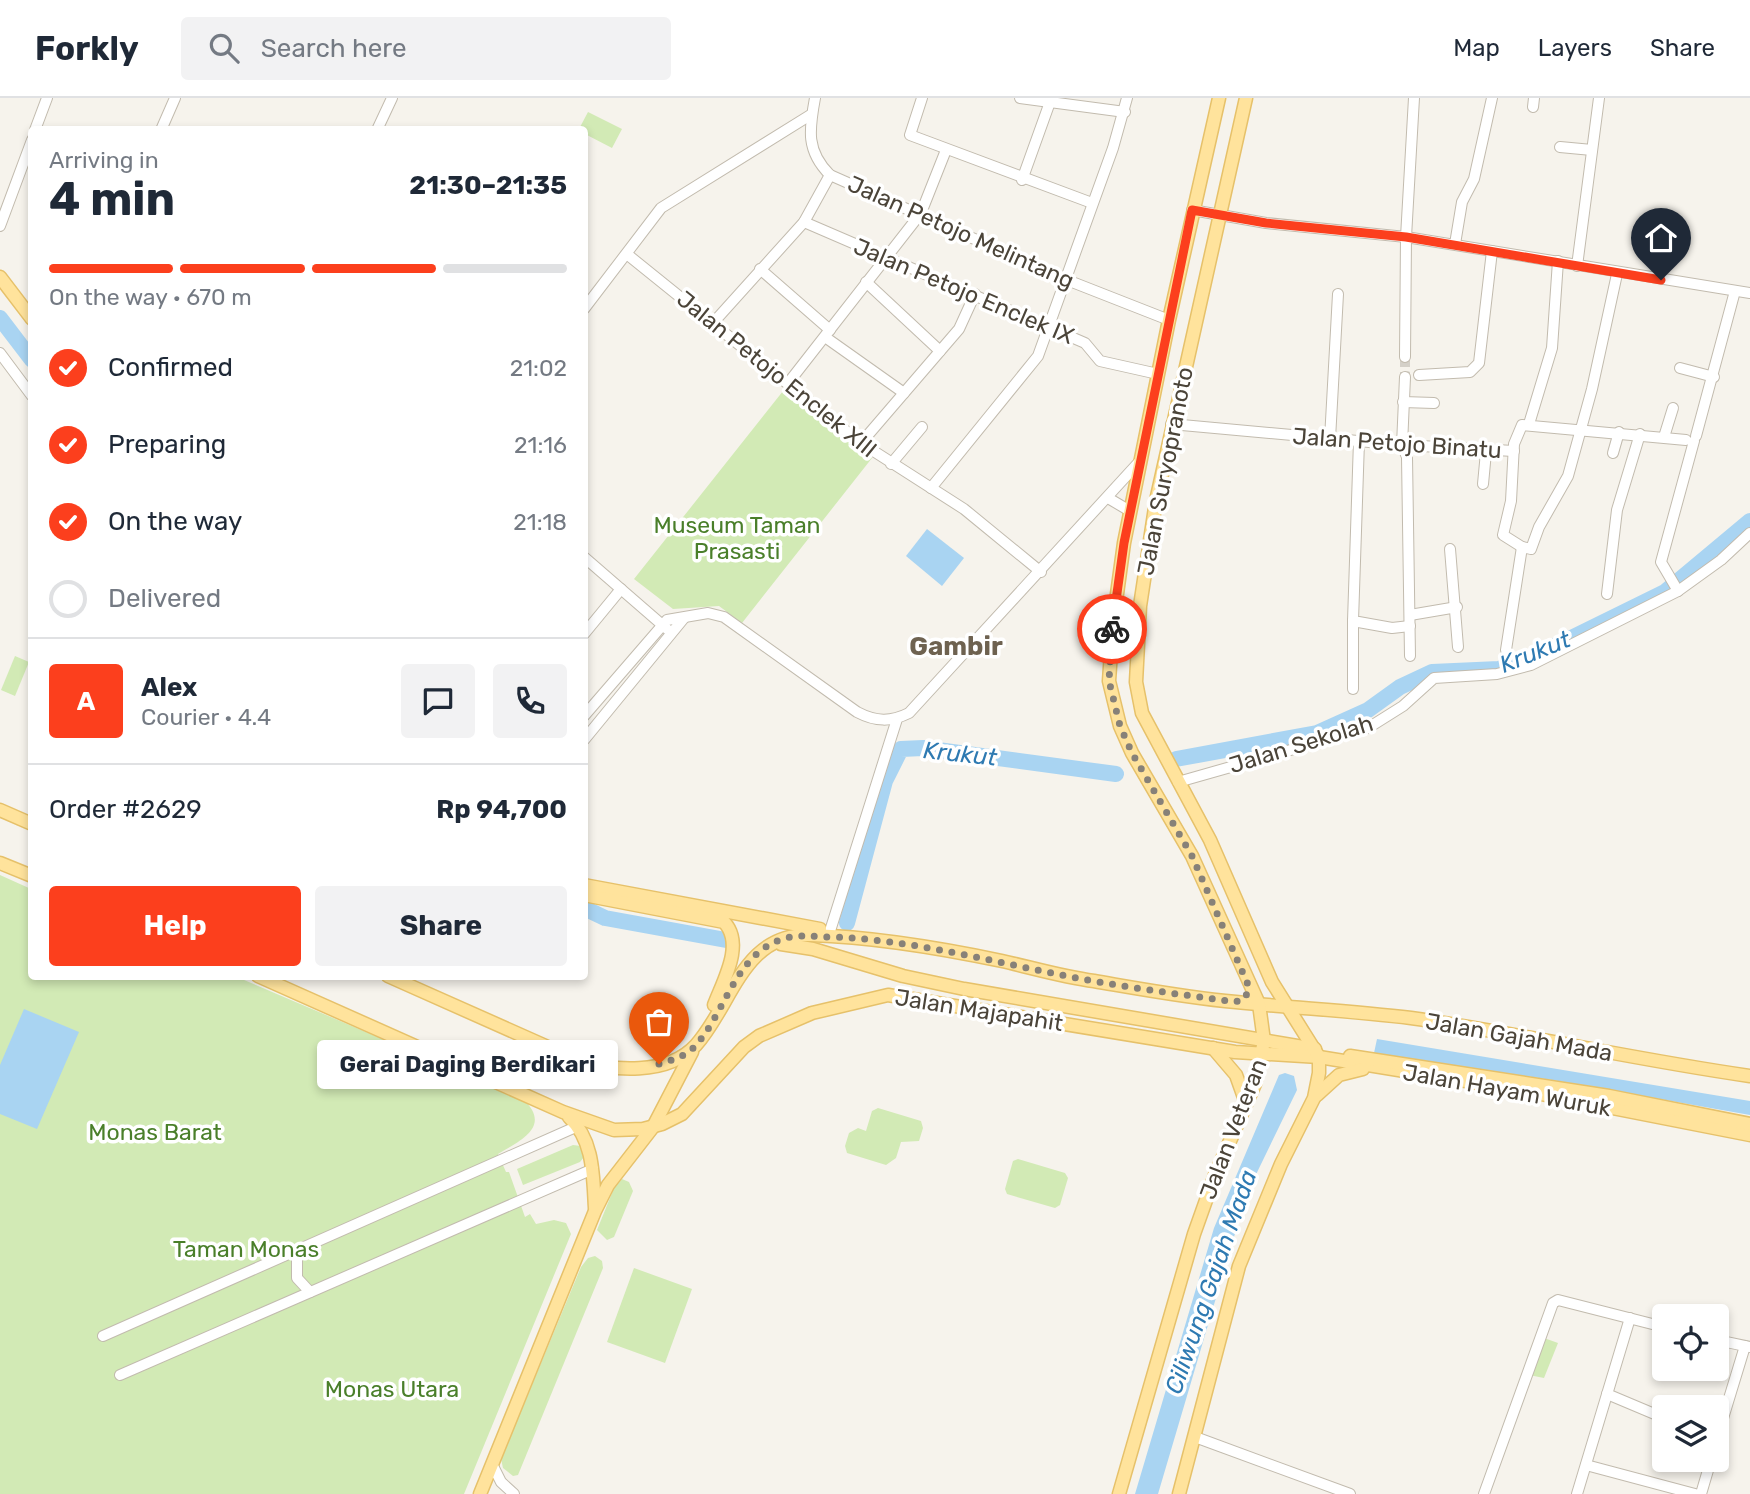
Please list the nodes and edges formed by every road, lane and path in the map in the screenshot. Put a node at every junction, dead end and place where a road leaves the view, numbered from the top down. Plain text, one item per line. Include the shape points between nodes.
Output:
1 (47, 98) edge
2 (175, 98) edge
3 (393, 98) edge
4 (815, 98) edge
5 (922, 98) edge
6 (1020, 98) edge
7 (1127, 98) edge
8 (1219, 98) edge
9 (1246, 98) edge
10 (1415, 98) edge
11 (1492, 98) edge
12 (1599, 98) edge
13 (1050, 102) junction
14 (1125, 112) junction
15 (812, 114) junction
16 (36, 126) edge
17 (163, 126) edge
18 (379, 126) edge
19 (1560, 147) dead end
20 (946, 150) junction
21 (1592, 150) junction
22 (28, 151) edge
23 (830, 175) junction
24 (1022, 180) junction
25 (1092, 203) junction
26 (1192, 210) junction
27 (921, 213) junction
28 (1218, 215) junction
29 (804, 222) junction
30 (0, 226) edge
31 (1406, 237) junction
32 (1455, 244) junction
33 (1492, 251) junction
34 (628, 255) junction
35 (887, 256) junction
36 (1558, 261) junction
37 (1577, 267) junction
38 (760, 269) junction
39 (1617, 274) junction
40 (0, 277) edge
41 (1067, 280) junction
42 (866, 282) junction
43 (1735, 291) junction
44 (1750, 293) edge
45 (975, 294) junction
46 (1338, 294) dead end
47 (588, 304) edge
48 (28, 314) edge
49 (1169, 320) junction
50 (713, 323) junction
51 (1049, 329) junction
52 (827, 333) junction
53 (940, 351) junction
54 (0, 353) edge
55 (1405, 357) tunnel mouth
56 (1681, 368) dead end
57 (1158, 374) junction
58 (1419, 375) dead end
59 (1405, 377) tunnel mouth
60 (1714, 377) junction
61 (789, 382) junction
62 (28, 391) edge
63 (904, 393) junction
64 (1403, 401) junction
65 (1434, 403) dead end
66 (1673, 408) dead end
67 (1171, 424) junction
68 (1529, 424) junction
69 (922, 427) dead end
70 (1580, 428) junction
71 (1619, 432) junction
72 (1640, 434) junction
73 (1664, 437) junction
74 (1330, 439) junction
75 (1692, 439) junction
76 (1359, 441) junction
77 (861, 443) junction
78 (1402, 445) junction
79 (1514, 451) junction
80 (1486, 452) junction
81 (1613, 453) dead end
82 (1140, 461) junction
83 (891, 464) junction
84 (1483, 484) dead end
85 (930, 488) junction
86 (1108, 498) junction
87 (1130, 511) junction
88 (1750, 533) edge
89 (1522, 548) junction
90 (1450, 550) dead end
91 (588, 560) edge
92 (1041, 572) junction
93 (619, 585) junction
94 (1677, 589) junction
95 (1607, 594) dead end
96 (1457, 607) junction
97 (1410, 615) junction
98 (684, 618) junction
99 (1353, 621) junction
100 (665, 623) junction
101 (1410, 626) junction
102 (588, 628) edge
103 (674, 632) junction
104 (1458, 647) dead end
105 (1506, 650) dead end
106 (1410, 656) dead end
107 (1353, 689) dead end
108 (588, 711) edge
109 (897, 719) junction
110 (588, 735) edge
111 (1176, 777) junction
112 (0, 810) edge
113 (28, 822) edge
114 (0, 863) edge
115 (28, 874) edge
116 (588, 886) edge
117 (588, 896) edge
118 (830, 931) junction
119 (865, 938) junction
120 (770, 944) junction
121 (267, 980) edge
122 (397, 980) edge
123 (1249, 987) junction
124 (1235, 1002) junction
125 (1259, 1004) junction
126 (1286, 1004) junction
127 (706, 1029) junction
128 (1264, 1041) junction
129 (696, 1045) junction
130 (1213, 1048) junction
131 (1317, 1053) junction
132 (1262, 1055) junction
133 (1370, 1067) junction
134 (1750, 1076) edge
135 (1314, 1098) junction
136 (1246, 1104) junction
137 (563, 1112) junction
138 (1750, 1124) edge
139 (578, 1126) junction
140 (653, 1127) junction
141 (1750, 1135) edge
142 (593, 1169) junction
143 (595, 1211) junction
144 (297, 1250) junction
145 (310, 1292) junction
146 (1630, 1318) junction
147 (1652, 1324) edge
148 (103, 1336) dead end
149 (1729, 1343) edge
150 (1747, 1347) edge
151 (120, 1375) dead end
152 (1607, 1394) junction
153 (1729, 1402) edge
154 (1652, 1413) edge
155 (1195, 1437) junction
156 (492, 1464) junction
157 (1586, 1465) junction
158 (1707, 1472) edge
159 (480, 1494) edge
160 (514, 1494) edge
161 (1119, 1494) edge
162 (1179, 1494) edge
163 (1350, 1494) edge
164 (1484, 1494) edge
165 (1577, 1494) edge
166 (1695, 1494) edge
167 (1701, 1494) edge

1 - 16 street
2 - 17 street
3 - 18 street
4 - 15 street, Jalan Petojo Melintang
5 - 20 street via 909,134
6 - 13 street
7 - 14 street
8 - 26 main road, Jalan Suryopranoto
9 - 28 main road, Jalan Suryopranoto
10 - 31 street
11 - 32 street via 1474,179 1462,202
12 - 21 street
13 - 14 street
13 - 24 street
14 - 25 street
15 - 23 street, Jalan Petojo Melintang via 814,156
15 - 34 street via 661,208
19 - 21 street
20 - 24 street
20 - 27 street
21 - 37 street
22 - 30 street
23 - 27 street, Jalan Petojo Melintang
23 - 29 street
24 - 25 street
25 - 41 street
26 - 28 street
26 - 49 main road, Jalan Suryopranoto
27 - 35 street
27 - 41 street, Jalan Petojo Melintang
28 - 31 street
28 - 67 main road, Jalan Suryopranoto
29 - 35 street, Jalan Petojo Enclek IX
29 - 38 street
31 - 32 street
31 - 55 street
32 - 33 street
33 - 36 street
33 - 58 street via 1479,363 1470,372
34 - 47 street
34 - 50 street, Jalan Petojo Enclek XIII
35 - 42 street
35 - 45 street, Jalan Petojo Enclek IX
36 - 37 street
36 - 68 street via 1552,348
37 - 39 street
38 - 50 street
38 - 52 street
39 - 43 street
39 - 70 street
40 - 48 main road
41 - 49 street, Jalan Petojo Melintang
41 - 51 street
42 - 52 street
42 - 53 street
43 - 44 street
43 - 60 street
45 - 51 street, Jalan Petojo Enclek IX
45 - 53 street via 959,329
46 - 74 street
49 - 57 main road, Jalan Suryopranoto
50 - 61 street, Jalan Petojo Enclek XIII
51 - 57 street, Jalan Petojo Enclek IX via 1085,343 1100,361
51 - 85 street via 1035,362
52 - 61 street
52 - 63 street
53 - 63 street
54 - 62 street
56 - 60 street
57 - 82 main road, Jalan Suryopranoto
59 - 64 street
60 - 75 street
61 - 77 street, Jalan Petojo Enclek XIII
63 - 77 street
64 - 65 street
64 - 78 street
66 - 73 street
67 - 74 street, Jalan Petojo Binatu
67 - 111 main road, Jalan Suryopranoto via 1146,557 1135,654 1142,713
68 - 70 street, Jalan Petojo Binatu
68 - 79 street, Jalan Petojo Binatu via 1521,425
69 - 83 street
70 - 71 street, Jalan Petojo Binatu
70 - 89 street via 1559,495 1531,549
71 - 72 street, Jalan Petojo Binatu
71 - 81 street
72 - 73 street, Jalan Petojo Binatu
72 - 95 street via 1617,510
73 - 75 street, Jalan Petojo Binatu
74 - 76 street, Jalan Petojo Binatu
75 - 94 street via 1661,558
76 - 78 street, Jalan Petojo Binatu
76 - 99 street
77 - 83 street, Jalan Petojo Enclek XIII
78 - 80 street, Jalan Petojo Binatu
78 - 97 street via 1407,457
79 - 80 street, Jalan Petojo Binatu
79 - 89 street via 1511,501 1503,535
80 - 84 street
82 - 86 street
82 - 87 main road, Jalan Suryopranoto
83 - 85 street, Jalan Petojo Enclek XIII
85 - 92 street, Jalan Petojo Enclek XIII via 964,509
86 - 87 street
86 - 92 street
87 - 123 main road, Jalan Suryopranoto via 1109,681 1120,726 1192,856
88 - 94 street, Jalan Sekolah via 1721,560
89 - 105 street
90 - 96 street
91 - 93 street
92 - 109 street via 909,713
93 - 100 street
93 - 102 street
94 - 111 street, Jalan Sekolah via 1531,666 1497,674 1434,678 1403,706 1368,728
96 - 97 street
96 - 104 street
97 - 101 street
98 - 100 street
98 - 103 street
98 - 109 street via 717,614 848,706 867,717
99 - 101 street via 1392,628
99 - 107 street
100 - 103 street
100 - 108 street
101 - 106 street
103 - 110 street
109 - 118 street
111 - 126 main road, Jalan Suryopranoto via 1210,839 1262,962
112 - 113 main road
114 - 115 main road
116 - 118 main road
117 - 127 main road via 714,918 731,929 733,951
118 - 119 main road
119 - 120 main road via 810,934
119 - 124 main road, Jalan Gajah Mada via 1089,981
120 - 127 main road via 748,965
120 - 128 main road via 798,945 903,976 1004,996
121 - 137 main road
122 - 129 main road via 597,1066 617,1069 659,1064 681,1057
123 - 124 main road via 1245,999
123 - 125 main road, Jalan Suryopranoto
124 - 125 main road, Jalan Gajah Mada
125 - 126 main road, Jalan Gajah Mada
125 - 128 main road, Jalan Veteran
126 - 131 main road, Jalan Suryopranoto
126 - 134 main road, Jalan Gajah Mada via 1412,1018
127 - 129 main road, Jalan Majapahit
128 - 131 main road
128 - 132 main road, Jalan Veteran
129 - 140 main road, Jalan Majapahit
130 - 132 main road, Jalan Majapahit
130 - 136 main road via 1236,1075
130 - 140 main road, Jalan Majapahit via 888,995 812,1013 759,1036 734,1056 682,1114
131 - 132 main road, Jalan Hayam Wuruk
131 - 133 main road, Jalan Hayam Wuruk
131 - 135 main road
131 - 138 main road, Jalan Hayam Wuruk via 1609,1096
132 - 136 main road, Jalan Veteran
133 - 135 main road via 1339,1074
133 - 141 main road, Jalan Hayam Wuruk via 1521,1090
135 - 155 main road via 1275,1176 1240,1266
136 - 161 main road, Jalan Veteran via 1194,1234
137 - 139 main road
137 - 140 main road via 614,1130
139 - 142 main road
139 - 144 street
140 - 143 main road, Jalan Majapahit via 608,1185
142 - 143 main road
142 - 145 street
143 - 156 main road, Jalan Majapahit
144 - 145 street via 297,1278
144 - 148 street
145 - 151 street
146 - 147 street
146 - 152 street
146 - 164 street via 1558,1300 1549,1309
149 - 150 street
150 - 153 street
152 - 154 street
152 - 157 street
155 - 162 main road
155 - 163 street
156 - 159 main road, Jalan Majapahit
156 - 160 street
157 - 165 street
157 - 166 street
158 - 167 street

